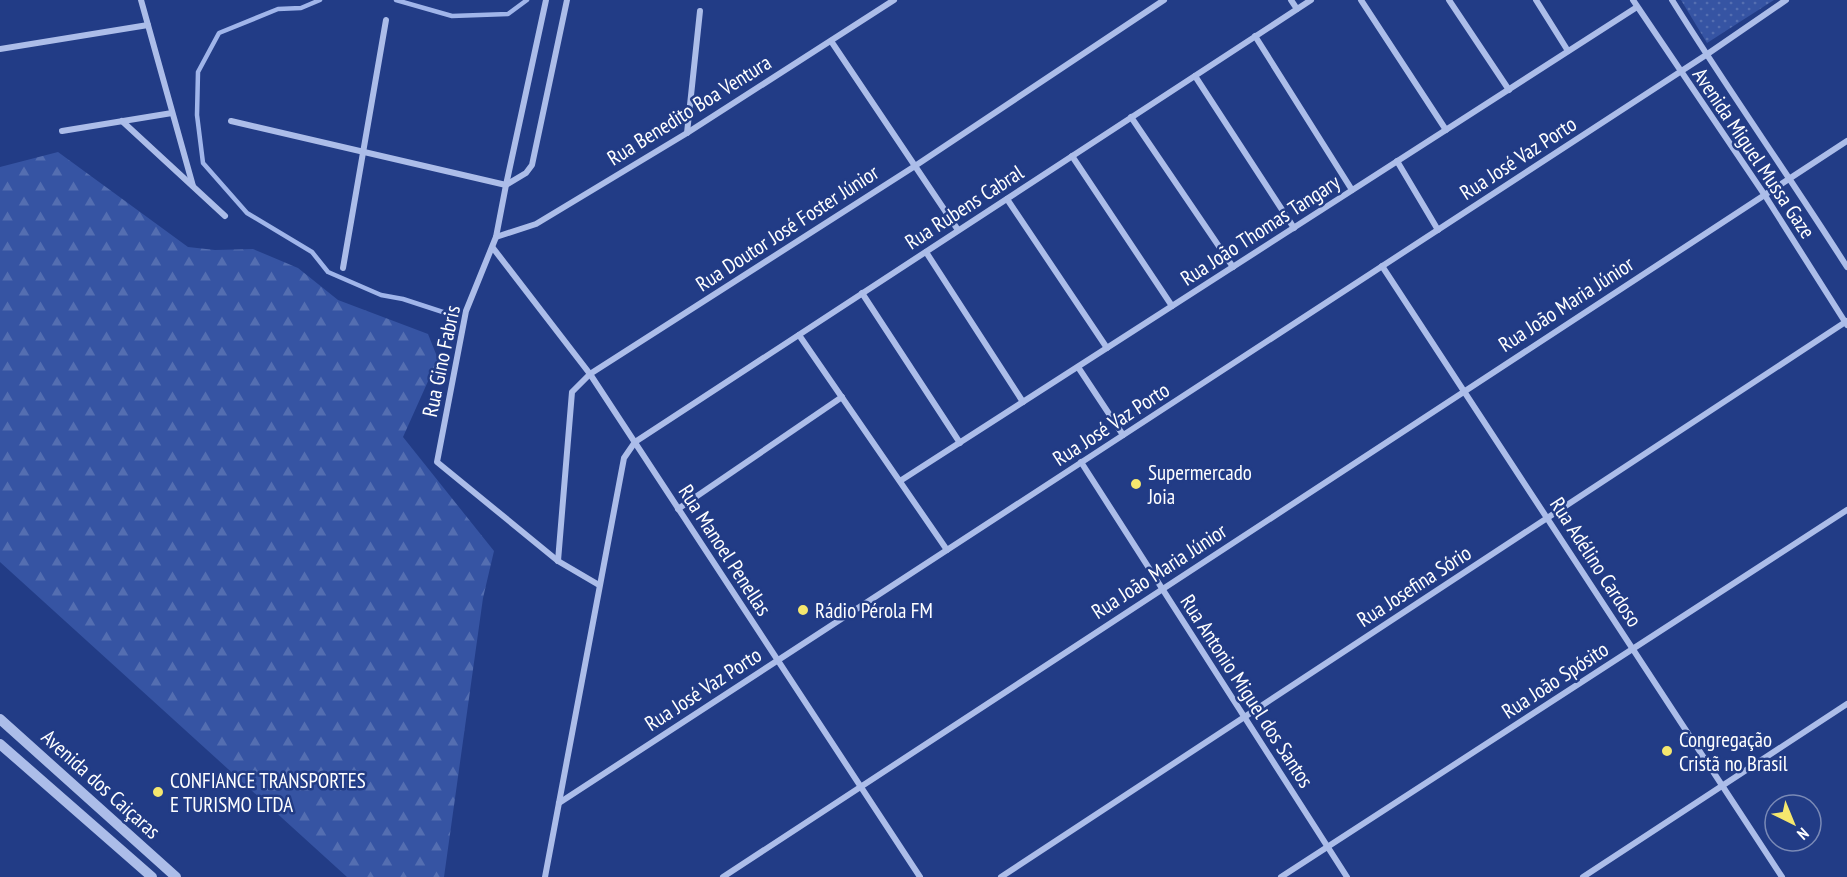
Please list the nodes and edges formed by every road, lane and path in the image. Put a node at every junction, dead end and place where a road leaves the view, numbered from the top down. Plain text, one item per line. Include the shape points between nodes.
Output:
1 (141, 0) edge
2 (546, 0) edge
3 (567, 0) edge
4 (894, 0) edge
5 (1164, 0) edge
6 (1291, 0) edge
7 (1311, 0) edge
8 (1361, 0) edge
9 (1449, 0) edge
10 (1536, 0) edge
11 (1633, 0) edge
12 (1672, 0) edge
13 (1786, 0) edge
14 (1638, 7) junction
15 (1297, 9) junction
16 (700, 11) dead end
17 (387, 20) dead end
18 (148, 25) junction
19 (1256, 36) junction
20 (831, 41) junction
21 (0, 49) edge
22 (1569, 51) junction
23 (1706, 55) junction
24 (1680, 72) junction
25 (1195, 76) junction
26 (1509, 90) junction
27 (172, 113) junction
28 (1131, 117) junction
29 (122, 121) junction
30 (231, 121) dead end
31 (1446, 130) junction
32 (62, 131) dead end
33 (687, 133) junction
34 (1847, 141) edge
35 (363, 152) junction
36 (1072, 156) junction
37 (1397, 161) junction
38 (915, 166) junction
39 (1790, 177) junction
40 (506, 185) junction
41 (193, 186) junction
42 (1352, 190) junction
43 (1764, 194) junction
44 (1007, 199) junction
45 (225, 216) dead end
46 (1294, 228) junction
47 (958, 230) junction
48 (1438, 230) junction
49 (496, 237) junction
50 (493, 249) junction
51 (926, 252) junction
52 (1382, 266) junction
53 (1233, 267) junction
54 (1847, 267) edge
55 (343, 268) dead end
56 (862, 293) junction
57 (1172, 306) junction
58 (1846, 323) edge
59 (799, 335) junction
60 (1107, 348) junction
61 (1078, 367) junction
62 (590, 374) junction
63 (1464, 391) junction
64 (842, 397) junction
65 (1023, 402) junction
66 (1123, 435) junction
67 (634, 442) junction
68 (960, 443) junction
69 (1082, 462) junction
70 (900, 481) junction
71 (678, 509) junction
72 (1847, 510) edge
73 (1547, 518) junction
74 (947, 550) junction
75 (558, 561) junction
76 (599, 585) junction
77 (1162, 589) junction
78 (1633, 649) junction
79 (778, 660) junction
80 (1847, 704) edge
81 (1244, 717) junction
82 (0, 719) edge
83 (0, 744) edge
84 (1722, 786) junction
85 (861, 787) junction
86 (559, 803) junction
87 (1327, 847) junction
88 (152, 877) edge
89 (176, 877) edge
90 (545, 877) edge
91 (723, 877) edge
92 (920, 877) edge
93 (1001, 877) edge
94 (1281, 877) edge
95 (1347, 877) edge
96 (1583, 877) edge
97 (1782, 877) edge

1 - 18 street
2 - 40 street, Rua Gino Fabris
3 - 40 street via 532,165
4 - 20 street, Rua Benedito Boa Ventura
5 - 38 street, Rua Doutor José Foster Júnior
6 - 15 street
7 - 15 street, Rua Rubens Cabral
8 - 31 street
9 - 26 street
10 - 22 street
11 - 14 street, Avenida Miguel Mussa Gaze
12 - 23 street, Avenida Miguel Mussa Gaze
13 - 23 street
14 - 22 street, Rua João Thomas Tangary
14 - 24 street, Avenida Miguel Mussa Gaze
15 - 19 street, Rua Rubens Cabral
16 - 33 street
17 - 35 street
18 - 21 street
18 - 27 street
19 - 25 street, Rua Rubens Cabral
19 - 42 street
20 - 33 street, Rua Benedito Boa Ventura
20 - 38 street
22 - 26 street, Rua João Thomas Tangary
23 - 24 street, Rua José Vaz Porto
23 - 39 street, Avenida Miguel Mussa Gaze
24 - 43 street, Avenida Miguel Mussa Gaze
24 - 48 street, Rua José Vaz Porto
25 - 28 street, Rua Rubens Cabral
25 - 46 street
26 - 31 street, Rua João Thomas Tangary
27 - 29 street
27 - 41 street
28 - 36 street, Rua Rubens Cabral
28 - 53 street
29 - 32 street
29 - 41 street
30 - 35 street
31 - 37 street, Rua João Thomas Tangary
33 - 49 street, Rua Benedito Boa Ventura via 536,224
34 - 39 street
35 - 40 street
35 - 55 street
36 - 44 street, Rua Rubens Cabral
36 - 57 street
37 - 42 street, Rua João Thomas Tangary
37 - 48 street
38 - 47 street
38 - 62 street, Rua Doutor José Foster Júnior
39 - 43 street, Rua João Maria Júnior
39 - 54 street, Avenida Miguel Mussa Gaze
40 - 49 street, Rua Gino Fabris
41 - 45 street
42 - 46 street, Rua João Thomas Tangary
43 - 58 street, Avenida Miguel Mussa Gaze
43 - 63 street, Rua João Maria Júnior
44 - 47 street, Rua Rubens Cabral
44 - 60 street
46 - 53 street, Rua João Thomas Tangary
47 - 51 street, Rua Rubens Cabral
48 - 52 street, Rua José Vaz Porto
49 - 50 street, Rua Gino Fabris
50 - 62 street, Rua Manoel Penellas
50 - 75 street, Rua Gino Fabris via 466,311 438,462
51 - 56 street, Rua Rubens Cabral
51 - 65 street
52 - 63 street, Rua Adélino Cardoso
52 - 66 street, Rua José Vaz Porto
53 - 57 street, Rua João Thomas Tangary
56 - 59 street, Rua Rubens Cabral
56 - 68 street
57 - 60 street, Rua João Thomas Tangary
58 - 73 street, Rua Josefina Sório
59 - 64 street
59 - 67 street, Rua Rubens Cabral
60 - 61 street, Rua João Thomas Tangary
61 - 65 street, Rua João Thomas Tangary
61 - 66 street
62 - 67 street, Rua Manoel Penellas
62 - 75 street, Rua Doutor José Foster Júnior via 572,392
63 - 73 street, Rua Adélino Cardoso
63 - 77 street, Rua João Maria Júnior
64 - 70 street
64 - 71 street
65 - 68 street, Rua João Thomas Tangary
66 - 69 street, Rua José Vaz Porto
67 - 71 street, Rua Manoel Penellas
67 - 76 street via 624,458
68 - 70 street, Rua João Thomas Tangary
69 - 74 street, Rua José Vaz Porto
69 - 77 street, Rua Antonio Miguel dos Santos
70 - 74 street
71 - 79 street, Rua Manoel Penellas
72 - 78 street, Rua João Spósito
73 - 78 street, Rua Adélino Cardoso
73 - 81 street, Rua Josefina Sório
74 - 79 street, Rua José Vaz Porto
75 - 76 street, Rua Gino Fabris
76 - 86 street
77 - 81 street, Rua Antonio Miguel dos Santos
77 - 85 street, Rua João Maria Júnior
78 - 84 street, Rua Adélino Cardoso
78 - 87 street, Rua João Spósito
79 - 85 street, Rua Manoel Penellas
79 - 86 street, Rua José Vaz Porto
80 - 84 street
81 - 87 street, Rua Antonio Miguel dos Santos
81 - 93 street, Rua Josefina Sório
82 - 89 street, Avenida dos Caiçaras
83 - 88 street, Avenida dos Caiçaras
84 - 96 street
84 - 97 street, Rua Adélino Cardoso
85 - 91 street, Rua João Maria Júnior
85 - 92 street, Rua Manoel Penellas
86 - 90 street
87 - 94 street, Rua João Spósito
87 - 95 street, Rua Antonio Miguel dos Santos

